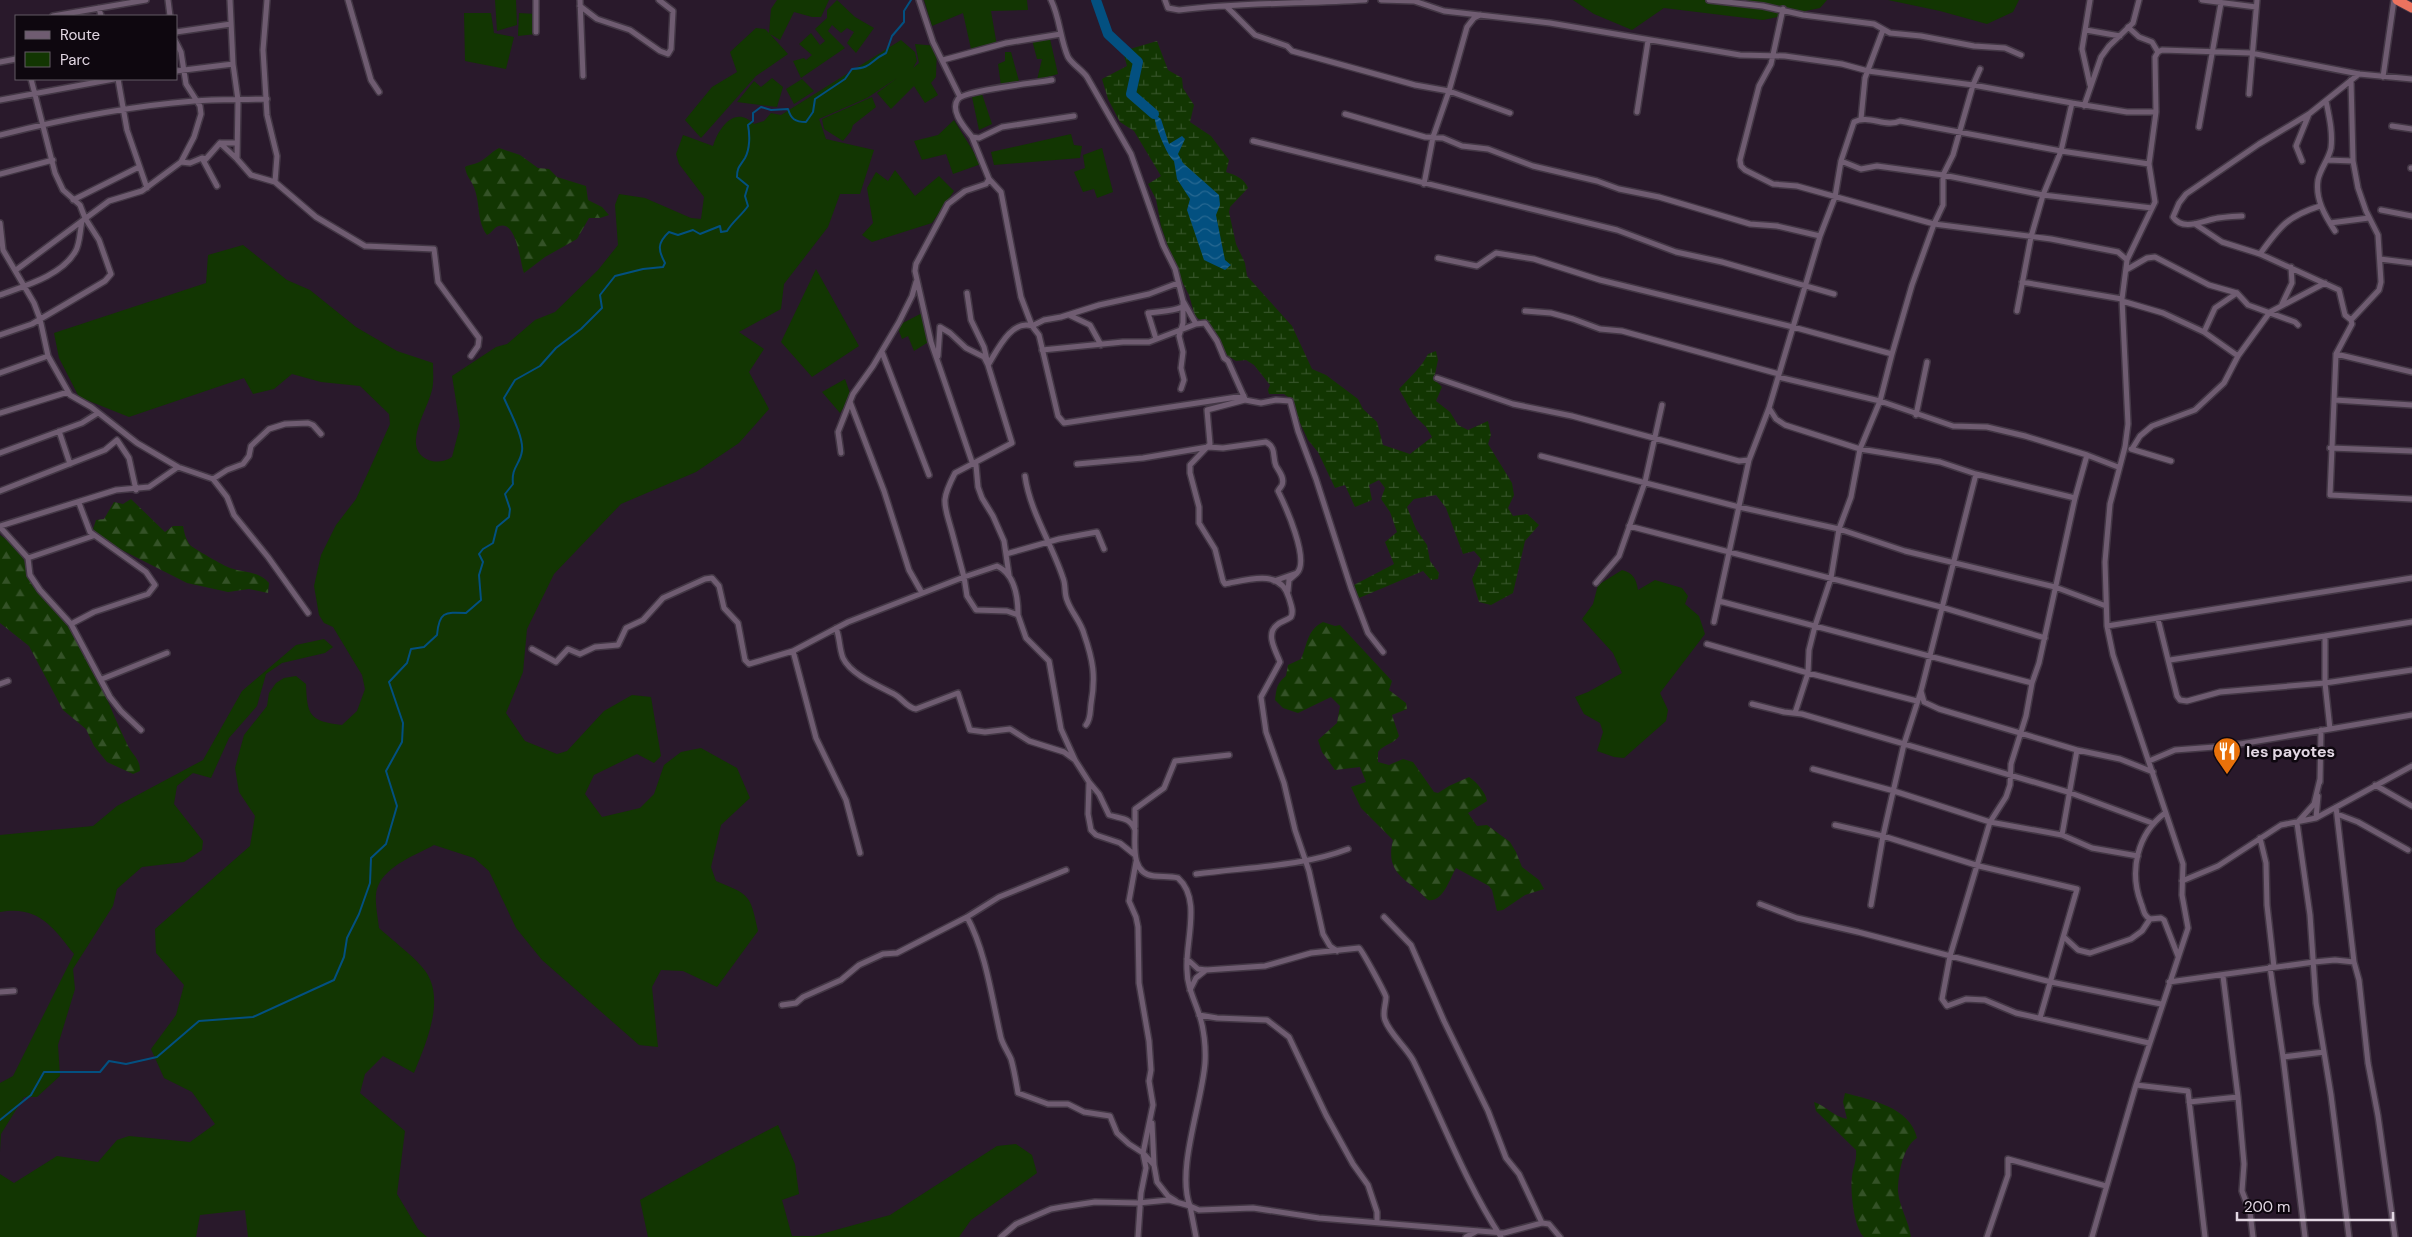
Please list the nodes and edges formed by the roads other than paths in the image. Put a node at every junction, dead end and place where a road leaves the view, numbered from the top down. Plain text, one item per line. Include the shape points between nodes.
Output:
1 (146, 0) edge
2 (168, 0) edge
3 (230, 0) edge
4 (267, 0) edge
5 (348, 0) edge
6 (536, 0) edge
7 (659, 0) edge
8 (919, 0) edge
9 (1051, 0) edge
10 (1165, 0) edge
11 (1365, 0) edge
12 (1381, 0) edge
13 (1709, 0) edge
14 (2090, 0) edge
15 (2139, 0) edge
16 (2202, 0) edge
17 (2256, 0) edge
18 (2395, 0) edge
19 (580, 3) edge
20 (2221, 3) junction
21 (2408, 4) edge
22 (1227, 7) junction
23 (2256, 7) junction
24 (99, 8) junction
25 (1783, 9) junction
26 (58, 15) edge
27 (101, 15) edge
28 (170, 15) edge
29 (1480, 15) junction
30 (231, 24) junction
31 (2128, 27) junction
32 (1883, 30) junction
33 (2086, 30) junction
34 (178, 32) edge
35 (536, 32) dead end
36 (1061, 34) junction
37 (2120, 36) junction
38 (1648, 41) junction
39 (178, 46) edge
40 (2212, 51) junction
41 (2158, 52) junction
42 (2251, 53) junction
43 (2021, 55) dead end
44 (1772, 56) junction
45 (15, 59) edge
46 (943, 60) junction
47 (0, 62) edge
48 (232, 64) junction
49 (1980, 69) dead end
50 (183, 70) junction
51 (178, 71) edge
52 (1868, 71) junction
53 (2359, 74) junction
54 (583, 76) dead end
55 (2383, 77) junction
56 (2412, 79) edge
57 (31, 80) edge
58 (111, 80) edge
59 (116, 80) edge
60 (1052, 80) dead end
61 (2351, 80) junction
62 (1973, 85) junction
63 (2090, 86) junction
64 (379, 92) dead end
65 (1449, 92) junction
66 (35, 94) junction
67 (2249, 94) dead end
68 (960, 97) junction
69 (267, 99) junction
70 (0, 100) edge
71 (238, 100) junction
72 (196, 101) junction
73 (2326, 101) junction
74 (2072, 103) junction
75 (2084, 106) junction
76 (123, 109) junction
77 (1637, 112) dead end
78 (2156, 112) junction
79 (1510, 113) dead end
80 (1346, 114) dead end
81 (2309, 114) junction
82 (1074, 116) dead end
83 (1861, 119) junction
84 (44, 124) junction
85 (2392, 126) dead end
86 (2199, 127) dead end
87 (2412, 129) edge
88 (1960, 131) junction
89 (0, 135) edge
90 (972, 137) junction
91 (1433, 138) junction
92 (1253, 141) dead end
93 (236, 142) junction
94 (220, 143) junction
95 (2061, 151) junction
96 (202, 158) junction
97 (237, 159) junction
98 (53, 160) junction
99 (2327, 160) junction
100 (1841, 161) junction
101 (2302, 161) dead end
102 (2353, 161) junction
103 (181, 162) junction
104 (2149, 164) junction
105 (139, 166) junction
106 (0, 174) edge
107 (1943, 174) junction
108 (989, 178) junction
109 (275, 182) junction
110 (1424, 184) junction
111 (217, 186) dead end
112 (147, 188) junction
113 (2043, 195) junction
114 (1835, 196) junction
115 (73, 200) junction
116 (2320, 206) junction
117 (2152, 208) junction
118 (2381, 210) dead end
119 (2242, 216) dead end
120 (2412, 216) edge
121 (2369, 218) junction
122 (84, 220) junction
123 (0, 223) edge
124 (2330, 223) junction
125 (1934, 224) junction
126 (2195, 224) junction
127 (2335, 231) dead end
128 (1820, 236) junction
129 (2030, 237) junction
130 (2, 250) edge
131 (2260, 254) junction
132 (1438, 258) dead end
133 (2380, 259) junction
134 (2128, 260) junction
135 (2412, 263) edge
136 (2291, 267) junction
137 (16, 270) junction
138 (2126, 270) junction
139 (916, 281) junction
140 (1178, 282) junction
141 (2022, 282) junction
142 (2325, 283) junction
143 (1806, 285) junction
144 (25, 286) junction
145 (967, 293) dead end
146 (2237, 293) junction
147 (1834, 294) dead end
148 (0, 295) edge
149 (2122, 300) junction
150 (1182, 304) junction
151 (2281, 304) junction
152 (1525, 311) dead end
153 (2016, 311) dead end
154 (2270, 312) junction
155 (1069, 315) junction
156 (40, 318) junction
157 (2351, 320) junction
158 (1196, 324) junction
159 (2298, 325) dead end
160 (1032, 326) junction
161 (1793, 327) junction
162 (1181, 330) junction
163 (2204, 332) junction
164 (0, 335) edge
165 (1156, 340) junction
166 (1101, 345) junction
167 (1042, 350) junction
168 (882, 352) junction
169 (1892, 354) junction
170 (2336, 354) junction
171 (48, 356) junction
172 (471, 356) dead end
173 (2238, 356) junction
174 (937, 360) junction
175 (1927, 362) dead end
176 (988, 366) junction
177 (2412, 372) edge
178 (0, 373) edge
179 (1778, 376) junction
180 (1437, 378) dead end
181 (1181, 389) dead end
182 (68, 392) junction
183 (1244, 398) junction
184 (2336, 400) junction
185 (850, 402) junction
186 (1880, 402) junction
187 (1662, 404) dead end
188 (2412, 405) edge
189 (1769, 408) junction
190 (0, 413) edge
191 (98, 413) junction
192 (1916, 415) junction
193 (59, 431) junction
194 (123, 434) junction
195 (321, 434) dead end
196 (1655, 439) junction
197 (117, 440) junction
198 (1208, 447) junction
199 (2125, 447) junction
200 (2330, 448) junction
201 (1860, 449) junction
202 (2132, 449) junction
203 (2412, 451) edge
204 (841, 453) dead end
205 (0, 454) edge
206 (2087, 455) junction
207 (1541, 456) dead end
208 (1749, 460) junction
209 (2171, 461) dead end
210 (972, 462) junction
211 (70, 464) junction
212 (1078, 464) dead end
213 (178, 467) junction
214 (2118, 467) junction
215 (1976, 474) junction
216 (928, 476) dead end
217 (1026, 476) dead end
218 (213, 479) junction
219 (1645, 482) junction
220 (0, 490) edge
221 (136, 490) junction
222 (2075, 498) junction
223 (2412, 498) edge
224 (78, 503) junction
225 (1739, 507) junction
226 (0, 526) edge
227 (1629, 526) junction
228 (1839, 530) junction
229 (93, 536) junction
230 (1049, 544) junction
231 (1104, 549) dead end
232 (1729, 552) junction
233 (1006, 554) junction
234 (28, 558) junction
235 (1954, 563) junction
236 (1297, 572) junction
237 (1009, 576) junction
238 (964, 577) junction
239 (1831, 578) junction
240 (2412, 578) edge
241 (1274, 581) junction
242 (1596, 583) dead end
243 (2055, 587) junction
244 (1288, 592) junction
245 (922, 593) junction
246 (1719, 601) junction
247 (2106, 606) junction
248 (1941, 607) junction
249 (308, 614) dead end
250 (1018, 615) junction
251 (2158, 619) junction
252 (1714, 622) dead end
253 (2412, 622) edge
254 (71, 624) junction
255 (1814, 626) junction
256 (2107, 626) junction
257 (836, 628) junction
258 (2325, 636) junction
259 (2045, 638) junction
260 (1707, 644) dead end
261 (532, 649) dead end
262 (793, 650) junction
263 (1383, 652) dead end
264 (166, 653) dead end
265 (1930, 655) junction
266 (2170, 660) junction
267 (2412, 670) edge
268 (1808, 673) junction
269 (102, 678) junction
270 (8, 681) dead end
271 (2032, 683) junction
272 (2325, 683) junction
273 (0, 684) edge
274 (1921, 691) junction
275 (1917, 700) junction
276 (1752, 704) dead end
277 (1795, 713) junction
278 (2412, 715) edge
279 (1086, 726) dead end
280 (2330, 729) junction
281 (141, 730) dead end
282 (2321, 730) junction
283 (2020, 734) junction
284 (1904, 744) junction
285 (2077, 750) junction
286 (1229, 755) dead end
287 (1075, 760) junction
288 (2149, 762) junction
289 (2412, 766) edge
290 (1813, 768) dead end
291 (2153, 772) junction
292 (2012, 775) junction
293 (2320, 779) junction
294 (1089, 782) junction
295 (2375, 785) junction
296 (1894, 791) junction
297 (2068, 792) junction
298 (2412, 806) edge
299 (2336, 807) junction
300 (2165, 813) junction
301 (2337, 814) junction
302 (2316, 818) junction
303 (1990, 822) junction
304 (2152, 822) junction
305 (2297, 822) junction
306 (1835, 825) dead end
307 (1136, 830) junction
308 (2062, 835) junction
309 (1883, 836) junction
310 (2260, 838) junction
311 (1348, 849) dead end
312 (2408, 850) dead end
313 (860, 853) dead end
314 (1135, 855) junction
315 (2138, 856) junction
316 (1306, 861) junction
317 (1136, 862) junction
318 (1978, 866) junction
319 (1066, 870) dead end
320 (1196, 874) dead end
321 (2182, 881) junction
322 (1760, 904) dead end
323 (1870, 905) dead end
324 (967, 917) junction
325 (1384, 917) dead end
326 (2150, 919) junction
327 (2064, 937) junction
328 (1337, 951) junction
329 (1950, 956) junction
330 (2178, 956) junction
331 (1187, 958) junction
332 (2314, 962) junction
333 (2354, 962) junction
334 (2272, 967) junction
335 (1206, 970) junction
336 (2223, 976) junction
337 (2051, 982) junction
338 (2169, 982) junction
339 (14, 991) dead end
340 (1190, 991) junction
341 (0, 992) edge
342 (2161, 1004) junction
343 (782, 1005) dead end
344 (1199, 1015) junction
345 (2040, 1018) junction
346 (2149, 1043) junction
347 (2324, 1052) junction
348 (2283, 1057) junction
349 (2136, 1085) junction
350 (2238, 1097) junction
351 (2189, 1102) junction
352 (1151, 1116) junction
353 (1143, 1152) junction
354 (1154, 1165) junction
355 (2106, 1186) junction
356 (1176, 1202) junction
357 (1140, 1203) junction
358 (1190, 1206) junction
359 (1377, 1222) junction
360 (1542, 1224) junction
361 (1477, 1231) junction
362 (1499, 1235) edge
363 (1001, 1237) edge
364 (1138, 1237) edge
365 (1196, 1237) edge
366 (1466, 1237) edge
367 (1560, 1237) edge
368 (1987, 1237) edge
369 (2092, 1237) edge
370 (2205, 1237) edge
371 (2253, 1237) edge
372 (2305, 1237) edge
373 (2349, 1237) edge
374 (2396, 1237) edge

1 - 24 street
2 - 28 street
3 - 30 street
4 - 69 street via 263,50
5 - 64 street via 370,80
6 - 35 street
7 - 19 street via 673,12 668,54 630,30 597,19
8 - 46 street via 933,42
9 - 36 street
10 - 22 street via 1172,10
11 - 22 street
12 - 29 street via 1414,1 1444,11
13 - 25 street
14 - 33 street
15 - 31 street via 2135,19
16 - 20 street
17 - 23 street
18 - 21 highway
18 - 55 street
19 - 54 street
20 - 23 street
20 - 40 street
22 - 65 street via 1255,35 1287,46 1292,51
23 - 42 street
24 - 26 street
24 - 27 street
25 - 32 street via 1821,18 1874,24
25 - 44 street
29 - 38 street via 1550,23
29 - 65 street via 1467,27
30 - 34 street
30 - 48 street
31 - 37 street
31 - 41 street via 2139,37 2152,42
32 - 43 street via 1974,46 2005,48
32 - 52 street
33 - 37 street
33 - 63 street via 2082,50
36 - 46 street
36 - 140 street via 1069,60 1087,77 1131,154
37 - 63 street via 2105,50
38 - 44 street via 1740,55
38 - 77 street
39 - 50 street
40 - 41 street
40 - 42 street
40 - 86 street
41 - 78 street via 2155,57
42 - 53 street
42 - 67 street
44 - 52 street via 1842,64
44 - 114 street via 1759,86 1741,166 1772,184 1797,186
45 - 47 street
46 - 68 street
48 - 50 street
48 - 71 street
49 - 62 street
50 - 51 street
50 - 72 street via 188,89
52 - 62 street
52 - 83 street via 1861,96
53 - 55 street
53 - 61 street
55 - 56 street
57 - 66 street
58 - 66 street
59 - 76 street
60 - 68 street via 988,89
61 - 73 street
61 - 102 street
62 - 74 street
62 - 88 street
63 - 75 street
65 - 79 street
65 - 91 street
66 - 70 street
66 - 84 street
68 - 90 street via 956,102 958,117
69 - 71 street
69 - 109 street via 268,128 277,156
71 - 72 street
71 - 93 street
72 - 76 street
72 - 103 street via 201,109 199,124
73 - 81 street
73 - 99 street via 2331,135
74 - 75 street
74 - 95 street
75 - 78 street
76 - 84 street
76 - 105 street
78 - 104 street
80 - 91 street
81 - 101 street via 2296,146
81 - 126 street via 2186,194 2173,217 2184,224
82 - 90 street via 1002,127 979,138
83 - 88 street via 1894,124 1900,121
83 - 100 street via 1852,125
84 - 89 street
84 - 98 street
85 - 87 street
88 - 95 street
88 - 107 street
90 - 108 street
91 - 110 street
91 - 128 street via 1475,150 1488,149 1533,166 1659,197 1750,224 1777,226
92 - 110 street
93 - 94 street
93 - 97 street
94 - 96 street via 206,159
94 - 97 street
95 - 104 street
95 - 113 street
96 - 103 street via 190,163
96 - 111 street
97 - 109 street via 251,175
98 - 106 street
98 - 115 street via 59,184
99 - 102 street
99 - 116 street via 2318,180
100 - 107 street via 1861,169 1877,166
100 - 114 street
102 - 121 street
103 - 112 street
104 - 117 street via 2155,196
105 - 112 street
105 - 115 street
107 - 113 street
107 - 125 street via 1943,205
108 - 139 street via 986,184 965,191 948,204 916,264
108 - 160 street via 1001,192 1021,297
109 - 172 street via 302,207 365,246 433,248 438,282 479,338
110 - 143 street via 1617,230 1676,252
112 - 122 street via 109,201
113 - 117 street
113 - 129 street
114 - 125 street
114 - 128 street
115 - 122 street via 80,205
116 - 124 street
116 - 131 street via 2287,220
117 - 134 street
118 - 120 street
119 - 126 street via 2215,218
121 - 124 street
121 - 133 street via 2378,235
122 - 137 street
122 - 144 street via 76,252 54,272
122 - 156 street via 100,240 110,277
123 - 130 street
124 - 127 street
125 - 129 street
125 - 169 street
126 - 131 street via 2222,242
128 - 143 street
129 - 134 street via 2118,252
129 - 141 street
130 - 137 street
131 - 136 street
132 - 161 street via 1477,266 1496,253 1534,259 1600,280
133 - 135 street
133 - 157 street via 2379,290
134 - 138 street
136 - 142 street
136 - 151 street via 2292,283
137 - 144 street
138 - 146 street via 2155,257 2209,285
138 - 149 street
139 - 168 street via 910,300
139 - 174 street
140 - 150 street
140 - 155 street via 1149,294 1098,304
141 - 149 street
141 - 153 street
142 - 151 street
142 - 157 street via 2341,293 2345,315
143 - 147 street
143 - 161 street
144 - 148 street
144 - 156 street
145 - 176 street via 971,320 984,347
146 - 154 street via 2248,305
146 - 163 street via 2215,308
149 - 163 street via 2163,313
149 - 199 street via 2129,402
150 - 158 street
150 - 162 street
150 - 165 street via 1174,311 1148,313
151 - 154 street
152 - 179 street via 1573,319 1600,330 1622,331
154 - 159 street
154 - 173 street
155 - 160 street
155 - 166 street via 1090,325
156 - 164 street
156 - 171 street
157 - 170 street via 2352,324
158 - 162 street
158 - 183 street via 1205,324 1217,341
160 - 167 street via 1039,335
160 - 176 street via 1025,325 1006,336
161 - 169 street
161 - 179 street
162 - 165 street
162 - 181 street via 1184,380
163 - 173 street
165 - 166 street
166 - 167 street
167 - 183 street via 1058,416 1064,423
168 - 185 street
168 - 216 street
169 - 186 street
170 - 177 street
170 - 184 street
171 - 178 street
171 - 182 street
173 - 202 street via 2224,382 2195,410 2152,426 2144,431
174 - 176 street via 940,327 966,348 984,357
174 - 210 street
175 - 192 street
176 - 210 street via 1012,443
179 - 186 street
179 - 189 street
180 - 196 street via 1513,404
182 - 190 street
182 - 191 street
183 - 198 street via 1207,410 1211,441
183 - 263 street via 1261,403 1290,401 1351,588 1368,633
184 - 188 street
184 - 200 street
185 - 204 street via 838,432
185 - 245 street via 884,491 909,570
186 - 192 street
186 - 201 street
187 - 196 street
189 - 201 street via 1776,420 1785,425
189 - 208 street
191 - 193 street via 87,421
191 - 194 street
192 - 206 street via 1953,426 1987,427
193 - 205 street
193 - 211 street
194 - 197 street
194 - 213 street
195 - 218 street via 308,423 269,429 251,446 243,464
196 - 208 street via 1739,461
196 - 219 street
197 - 211 street via 105,450
197 - 221 street via 129,458
198 - 212 street
198 - 236 street via 1266,442 1271,445 1276,453 1275,464 1283,478 1278,491 1295,532 1301,564
198 - 241 street via 1190,465 1190,473 1199,508 1199,523 1214,549 1223,581 1225,584 1264,578
199 - 202 street
199 - 214 street
200 - 203 street
200 - 223 street via 2330,495
201 - 215 street via 1940,462
201 - 228 street via 1851,497
202 - 209 street
206 - 214 street
206 - 222 street
207 - 219 street
208 - 225 street
210 - 233 street via 976,465 978,487 994,516
210 - 238 street via 954,473 944,500
211 - 220 street
213 - 218 street
213 - 221 street via 156,484
214 - 247 street via 2107,529
215 - 222 street
215 - 235 street
217 - 230 street via 1028,493
218 - 249 street via 227,497 234,515
219 - 225 street
219 - 227 street
221 - 224 street via 116,490
222 - 243 street
224 - 226 street
224 - 229 street via 87,529
225 - 228 street
225 - 232 street
226 - 234 street
227 - 232 street
227 - 242 street via 1619,556
228 - 235 street
228 - 239 street
229 - 234 street
229 - 254 street via 146,572 155,585 148,594 94,612
230 - 231 street via 1070,536 1097,532
230 - 233 street
230 - 279 street via 1063,578 1067,602 1084,632 1094,669 1093,697
232 - 239 street
232 - 246 street
233 - 237 street
234 - 254 street via 30,575
235 - 243 street
235 - 248 street
236 - 241 street
236 - 244 street via 1289,580
237 - 238 street via 997,566
237 - 250 street via 1017,596
238 - 245 street
238 - 250 street via 967,596 976,610 1007,611
239 - 248 street
239 - 255 street
240 - 251 street
241 - 244 street
243 - 247 street
243 - 259 street
244 - 316 street via 1292,615 1272,631 1280,662 1262,697 1269,744 1284,783
245 - 257 street
246 - 252 street
246 - 255 street
247 - 256 street
248 - 259 street
248 - 265 street
250 - 287 street via 1026,638 1049,661 1061,729
251 - 256 street
251 - 266 street
253 - 258 street
254 - 269 street
255 - 265 street
255 - 268 street
256 - 288 street via 2113,655
257 - 262 street
257 - 287 street via 849,666 879,688 902,699 911,709 958,693 970,730 1010,729 1029,741 1064,752
258 - 266 street
258 - 272 street
259 - 271 street
260 - 268 street
261 - 262 street via 556,662 568,649 580,654 595,647 618,646 626,628 643,620 663,598 712,578 720,586 724,608 738,623 745,660 749,664
262 - 313 street via 816,738 846,800
264 - 269 street
265 - 271 street
265 - 274 street
266 - 272 street via 2180,700 2220,692
267 - 272 street
268 - 275 street
268 - 277 street
269 - 281 street via 116,704
270 - 273 street
271 - 283 street
272 - 280 street
274 - 275 street
274 - 283 street via 1924,702 1931,707
275 - 284 street
276 - 277 street
277 - 284 street
278 - 280 street
280 - 282 street
282 - 288 street via 2228,746 2175,750
282 - 293 street
283 - 285 street
283 - 292 street via 2011,764
284 - 292 street
284 - 296 street
285 - 291 street via 2120,759
285 - 297 street
286 - 307 street via 1175,761 1164,788 1135,809
287 - 294 street
288 - 291 street
289 - 295 street
290 - 296 street
291 - 300 street
292 - 297 street
292 - 303 street via 2006,797
293 - 302 street
293 - 305 street via 2314,804
294 - 307 street via 1109,815 1123,817
294 - 314 street via 1091,830 1096,835 1120,843
295 - 298 street
295 - 299 street
296 - 303 street
296 - 309 street
297 - 304 street
297 - 308 street
299 - 301 street
299 - 302 street
300 - 304 street
300 - 321 street via 2183,864
301 - 312 street
301 - 333 street
302 - 305 street
303 - 308 street
303 - 318 street
304 - 315 street via 2144,834
305 - 310 street via 2286,823
305 - 332 street
306 - 309 street
307 - 314 street
308 - 315 street via 2092,848
309 - 318 street
309 - 323 street
310 - 321 street via 2218,866
310 - 334 street via 2266,863
311 - 316 street
314 - 317 street
315 - 326 street via 2134,875 2136,891 2144,914
316 - 320 street
316 - 328 street via 1323,934
317 - 331 street via 1146,874 1178,878 1186,887 1191,919
317 - 352 street via 1130,901 1138,927 1139,983 1150,1050
318 - 327 street via 2077,888
318 - 329 street
319 - 324 street via 999,897
321 - 330 street via 2188,928
322 - 329 street via 1796,918
324 - 343 street via 897,953 883,954 859,965 841,980 796,1003
324 - 353 street via 986,966 994,1008 1011,1059 1018,1093 1048,1104 1068,1104 1084,1112 1110,1116 1122,1140
325 - 360 street via 1411,945 1488,1110 1506,1158 1526,1187
326 - 327 street via 2131,940 2090,953 2078,950
326 - 330 street via 2164,920
327 - 337 street
328 - 335 street via 1311,953 1265,966
328 - 362 street via 1359,948 1364,951 1386,996 1386,1024 1405,1046 1472,1190
329 - 337 street
329 - 345 street via 1942,999 1945,1005 1966,999 1985,1000 2016,1013
330 - 338 street
331 - 335 street via 1198,969
331 - 340 street
332 - 333 street
332 - 334 street
332 - 347 street via 2316,1003
333 - 374 street
334 - 336 street
334 - 348 street
335 - 340 street via 1196,978
336 - 338 street
336 - 350 street
337 - 342 street
337 - 345 street
338 - 342 street
339 - 341 street
340 - 344 street
342 - 346 street
344 - 358 street via 1205,1064 1187,1164 1186,1196
344 - 359 street via 1267,1020 1289,1037 1326,1115 1368,1185
345 - 346 street
346 - 349 street
347 - 348 street
347 - 373 street
348 - 372 street
349 - 351 street via 2188,1091
349 - 355 street
350 - 351 street
350 - 371 street via 2244,1164 2242,1192 2250,1212
351 - 370 street
352 - 353 street
352 - 354 street
353 - 354 street
353 - 357 street via 1146,1168
354 - 356 street via 1158,1182
355 - 368 street via 2008,1159 2008,1175
355 - 369 street
356 - 357 street
356 - 358 street
357 - 363 street via 1095,1202 1051,1209 1016,1224
357 - 364 street
358 - 359 street via 1199,1210 1242,1207
358 - 365 street
359 - 361 street
360 - 362 street
360 - 367 street via 1549,1224
361 - 362 street
361 - 366 street

